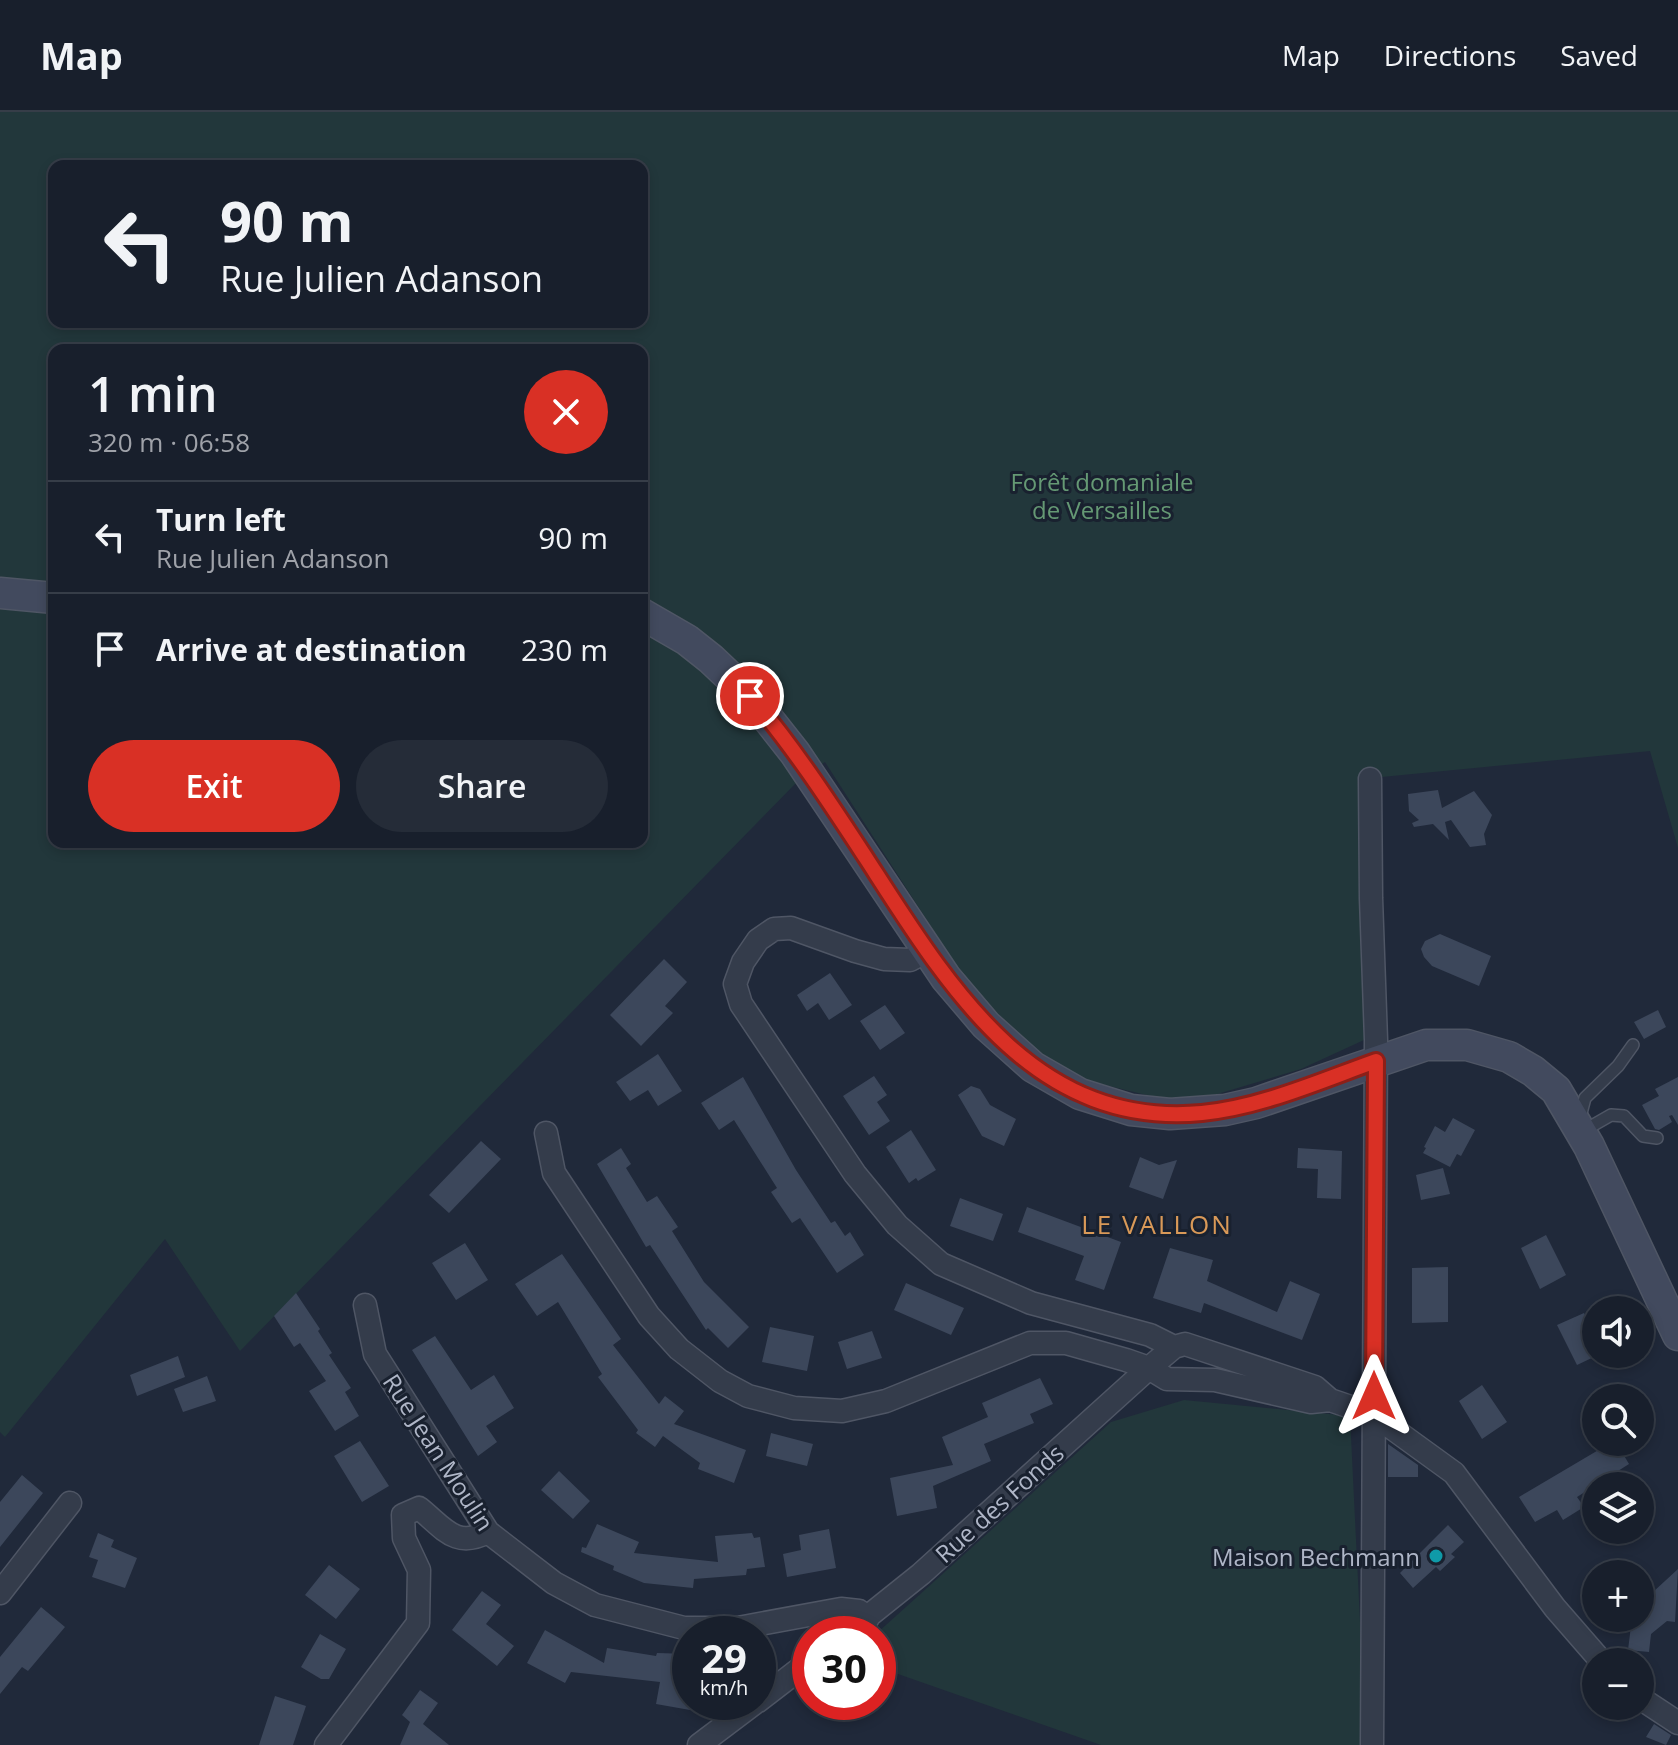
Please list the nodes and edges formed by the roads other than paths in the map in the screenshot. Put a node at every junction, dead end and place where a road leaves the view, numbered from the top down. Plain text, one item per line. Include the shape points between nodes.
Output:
1 (0, 593) edge
2 (48, 597) edge
3 (648, 617) edge
4 (1370, 779) dead end
5 (927, 951) junction
6 (1633, 1045) dead end
7 (1376, 1061) junction
8 (1581, 1132) junction
9 (546, 1133) dead end
10 (1657, 1138) dead end
11 (365, 1305) dead end
12 (1678, 1335) edge
13 (1174, 1347) junction
14 (1149, 1368) junction
15 (1330, 1400) junction
16 (1374, 1415) junction
17 (70, 1503) dead end
18 (488, 1532) junction
19 (0, 1593) edge
20 (803, 1616) edge
21 (865, 1616) edge
22 (870, 1616) edge
23 (792, 1618) edge
24 (1590, 1648) edge
25 (792, 1675) edge
26 (776, 1687) edge
27 (1654, 1707) edge
28 (732, 1720) edge
29 (1678, 1723) edge
30 (326, 1745) edge
31 (699, 1745) edge
32 (1372, 1745) edge

1 - 2 main road
3 - 5 main road via 687,640 750,696 795,753
4 - 7 street
5 - 7 main road via 986,1025 1033,1067 1080,1094 1131,1110 1225,1110
5 - 13 street via 910,960 884,959 791,928 774,929 758,940 735,984 741,1004 855,1174 897,1225 941,1264 1031,1303 1150,1335
6 - 8 lane via 1585,1098
7 - 8 main road via 1426,1045 1467,1045 1509,1057 1556,1090
7 - 16 street
8 - 10 lane via 1611,1115 1624,1116 1643,1136
8 - 12 main road
9 - 14 street via 554,1173 649,1316 679,1349 748,1396 794,1408 842,1411 886,1401 1030,1343 1066,1343
11 - 18 street, Rue Jean Moulin via 375,1354
13 - 14 street, Rue des Fonds
13 - 15 street via 1185,1344 1315,1387
14 - 15 street via 1167,1379 1215,1380 1311,1402
14 - 22 street, Rue des Fonds
15 - 16 street
16 - 24 street via 1454,1473
16 - 32 street
17 - 19 street
18 - 23 street, Rue Jean Moulin via 554,1583 595,1605 684,1628 738,1628
18 - 30 street via 466,1541 451,1536 419,1508 403,1515 404,1538 419,1570 418,1623
20 - 21 street, Rue Jean Moulin via 841,1609
25 - 26 street
27 - 29 street
28 - 31 street

